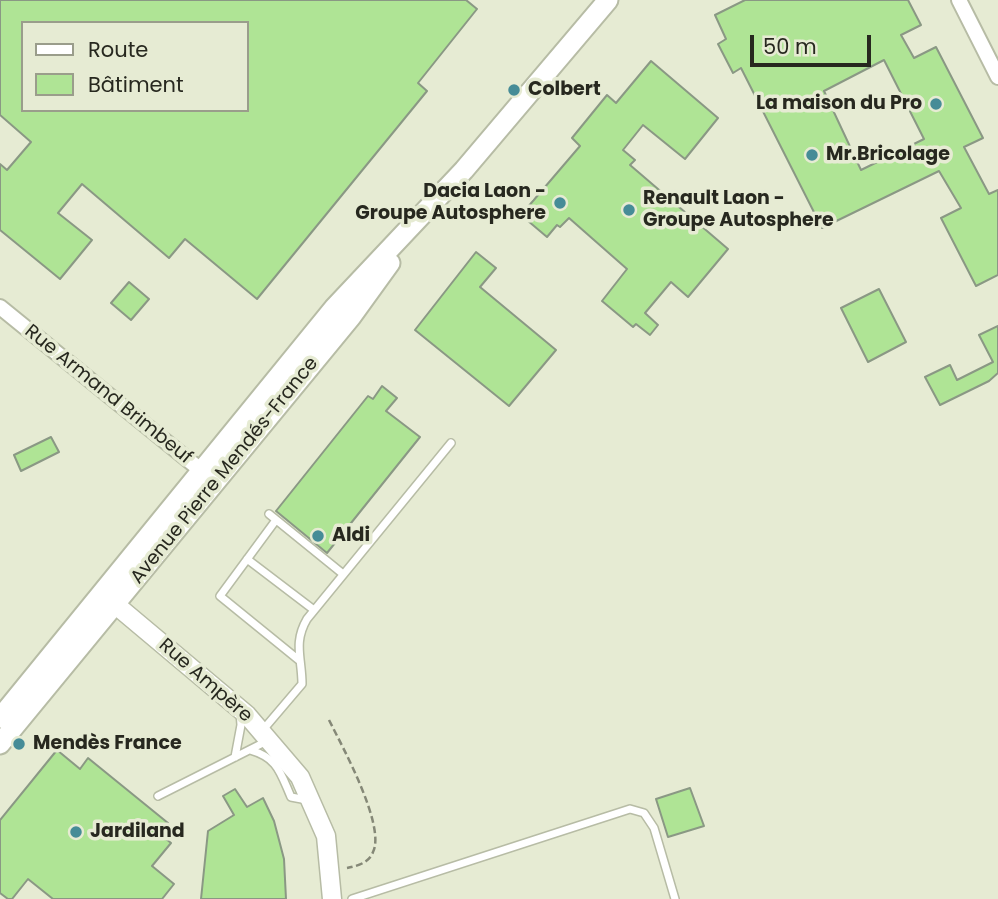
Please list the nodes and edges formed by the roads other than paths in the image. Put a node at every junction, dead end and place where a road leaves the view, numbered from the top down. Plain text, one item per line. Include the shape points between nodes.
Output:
1 (608, 0) edge
2 (958, 0) edge
3 (998, 77) edge
4 (0, 307) edge
5 (451, 443) dead end
6 (209, 477) junction
7 (247, 558) junction
8 (344, 575) junction
9 (105, 603) junction
10 (314, 610) junction
11 (300, 661) junction
12 (239, 708) junction
13 (0, 718) edge
14 (265, 736) junction
15 (0, 744) edge
16 (249, 750) junction
17 (235, 757) junction
18 (158, 796) dead end
19 (311, 801) junction
20 (332, 899) edge
21 (352, 899) edge
22 (675, 899) edge

1 - 6 main road, Avenue Pierre Mendés-France via 442,192 351,317
2 - 3 street
4 - 6 street, Rue Armand Brimbeuf
5 - 8 lane
6 - 9 main road, Avenue Pierre Mendés-France
7 - 8 lane via 273,517
7 - 10 lane
7 - 11 lane via 220,596
8 - 10 lane
9 - 12 street, Rue Ampère
9 - 13 main road, Avenue Pierre Mendés-France
9 - 15 main road, Avenue Pierre Mendés-France
10 - 11 lane via 300,632
11 - 14 lane via 302,684
12 - 14 street, Rue Ampère
12 - 17 lane
14 - 16 lane
14 - 19 street, Rue Ampère via 300,777
16 - 17 lane
16 - 19 lane via 266,755 291,797
17 - 18 lane
19 - 20 street, Rue Ampère via 326,836
21 - 22 lane via 630,809 644,813 654,828

